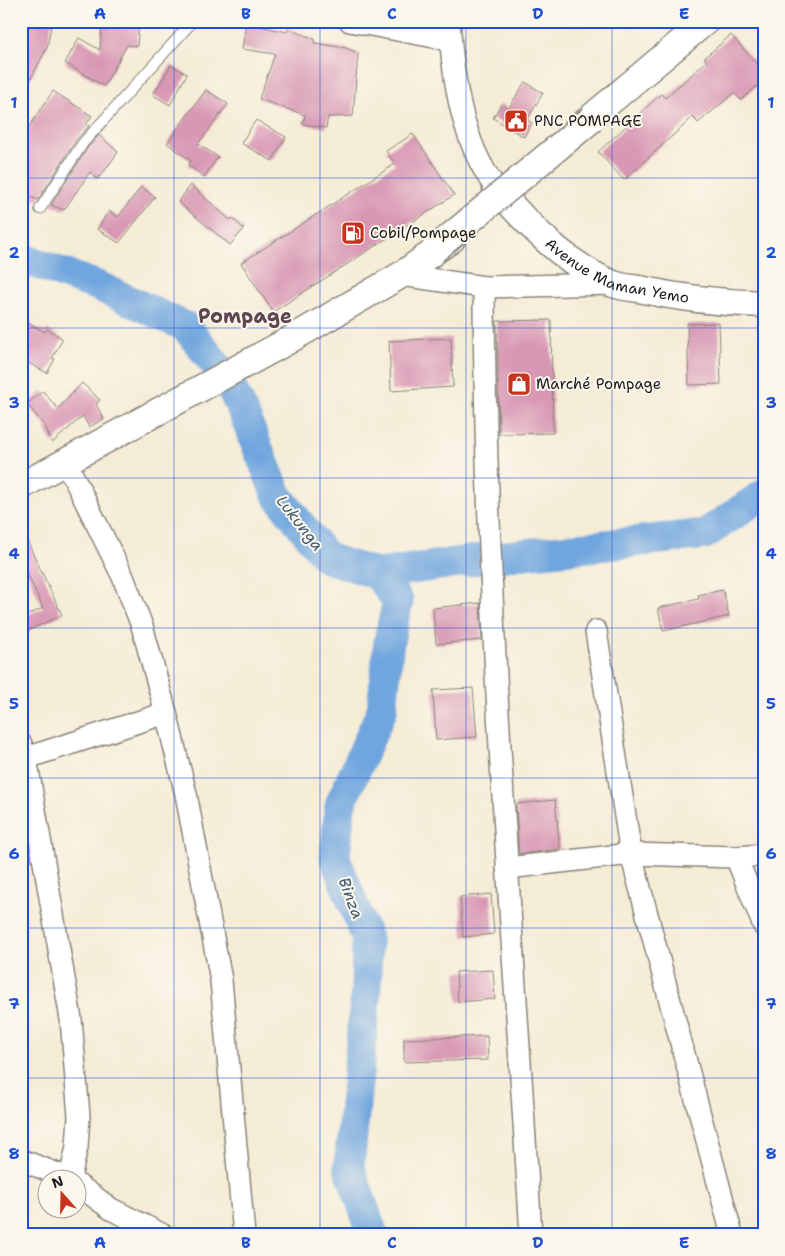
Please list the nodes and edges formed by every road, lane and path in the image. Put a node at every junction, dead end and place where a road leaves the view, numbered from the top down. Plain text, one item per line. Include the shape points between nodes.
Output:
1 (193, 21) edge
2 (350, 21) edge
3 (694, 28) edge
4 (450, 30) edge
5 (592, 119) junction
6 (502, 196) junction
7 (40, 209) dead end
8 (434, 250) junction
9 (401, 275) junction
10 (614, 284) junction
11 (484, 287) junction
12 (764, 304) edge
13 (66, 462) junction
14 (21, 486) edge
15 (596, 631) dead end
16 (166, 713) junction
17 (23, 751) edge
18 (632, 854) junction
19 (764, 855) edge
20 (736, 857) junction
21 (507, 868) junction
22 (764, 926) edge
23 (23, 1166) edge
24 (72, 1168) edge
25 (38, 1170) edge
26 (88, 1192) edge
27 (163, 1235) edge
28 (244, 1235) edge
29 (531, 1235) edge
30 (732, 1235) edge

1 - 7 lane via 83,143
2 - 4 street
3 - 5 street
4 - 6 street via 468,134 477,159
5 - 6 street
5 - 8 street, bridge
6 - 8 street
6 - 10 street, Avenue Maman Yemo via 549,242 578,264
8 - 9 street
9 - 11 street
9 - 13 street
10 - 11 street
10 - 12 street, Avenue Maman Yemo via 661,294
11 - 21 street via 490,541
13 - 14 street
13 - 16 street via 123,577 142,626
15 - 18 street
16 - 17 street
16 - 28 street via 186,794 221,980
17 - 24 street via 71,1019 79,1116
18 - 20 street
18 - 21 street
18 - 30 street
19 - 20 street
20 - 22 street
21 - 29 street
23 - 25 street
26 - 27 street via 112,1209

